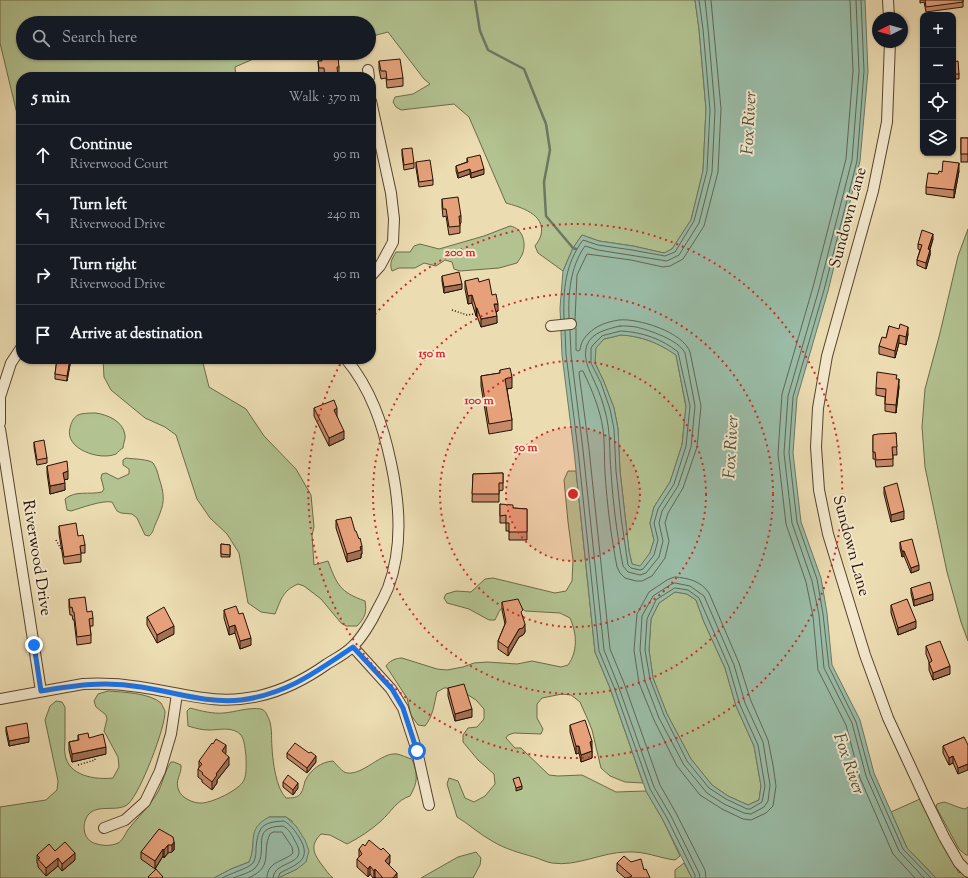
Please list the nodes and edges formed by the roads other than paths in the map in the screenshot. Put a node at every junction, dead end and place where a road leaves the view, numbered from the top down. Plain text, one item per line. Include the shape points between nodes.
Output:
1 (888, 0) edge
2 (889, 12) edge
3 (890, 48) edge
4 (376, 124) edge
5 (376, 270) edge
6 (571, 324) dead end
7 (551, 326) dead end
8 (16, 356) edge
9 (350, 364) edge
10 (0, 423) edge
11 (0, 429) edge
12 (353, 647) junction
13 (41, 691) junction
14 (178, 694) junction
15 (0, 699) edge
16 (429, 805) dead end
17 (104, 828) dead end
18 (968, 872) edge

1 - 2 street
3 - 18 street, Sundown Lane via 887,122 873,190 827,356 818,408 816,447 819,490 828,534 865,655 888,718 944,837 959,863
4 - 5 street via 394,219 393,242
6 - 7 street
8 - 10 street via 0,397
9 - 12 street via 376,409 385,432 399,526 398,548 388,588 372,620
11 - 13 street, Riverwood Drive
12 - 14 street via 314,674 293,685 260,696 241,700 211,700
12 - 16 street via 392,689 403,708 417,751
13 - 14 street via 97,684 140,687
13 - 15 street
14 - 17 street via 171,734 160,772 146,802 125,820

